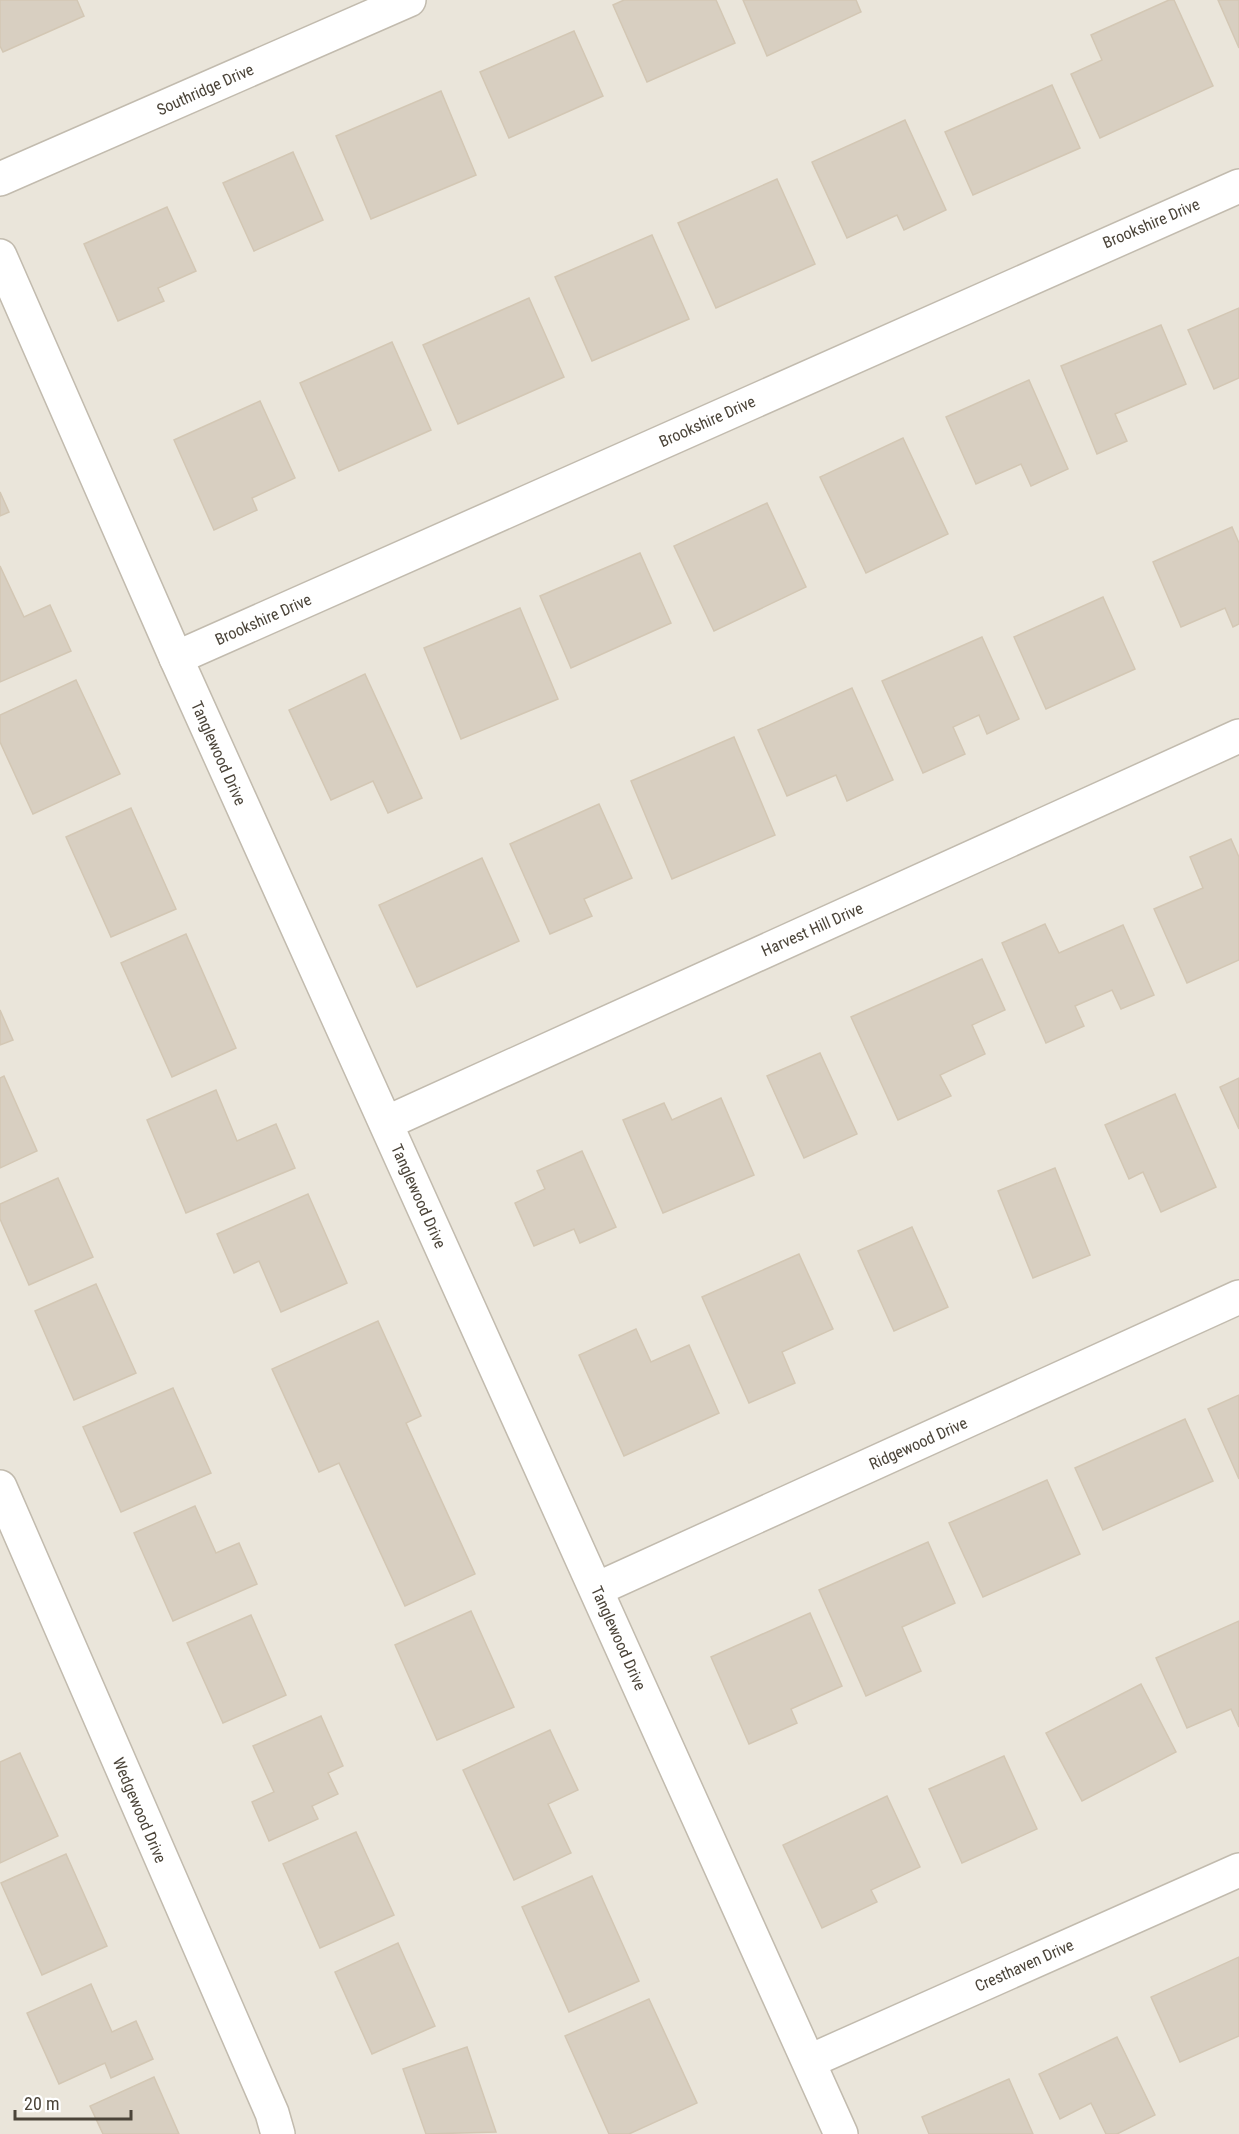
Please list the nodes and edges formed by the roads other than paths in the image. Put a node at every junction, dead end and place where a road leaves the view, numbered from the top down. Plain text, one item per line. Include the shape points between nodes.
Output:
1 (409, 0) edge
2 (0, 179) edge
3 (1239, 186) edge
4 (0, 256) edge
5 (176, 658) junction
6 (1239, 736) edge
7 (386, 1123) junction
8 (1239, 1297) edge
9 (0, 1487) edge
10 (597, 1589) junction
11 (1239, 1870) edge
12 (810, 2061) junction
13 (278, 2134) edge
14 (841, 2134) edge

1 - 2 street, Southridge Drive
3 - 5 street, Brookshire Drive
4 - 5 street, Tanglewood Drive
5 - 7 street, Tanglewood Drive
6 - 7 street, Harvest Hill Drive
7 - 10 street, Tanglewood Drive
8 - 10 street, Ridgewood Drive
9 - 13 street, Wedgewood Drive
10 - 12 street, Tanglewood Drive
11 - 12 street, Cresthaven Drive
12 - 14 street, Tanglewood Drive

